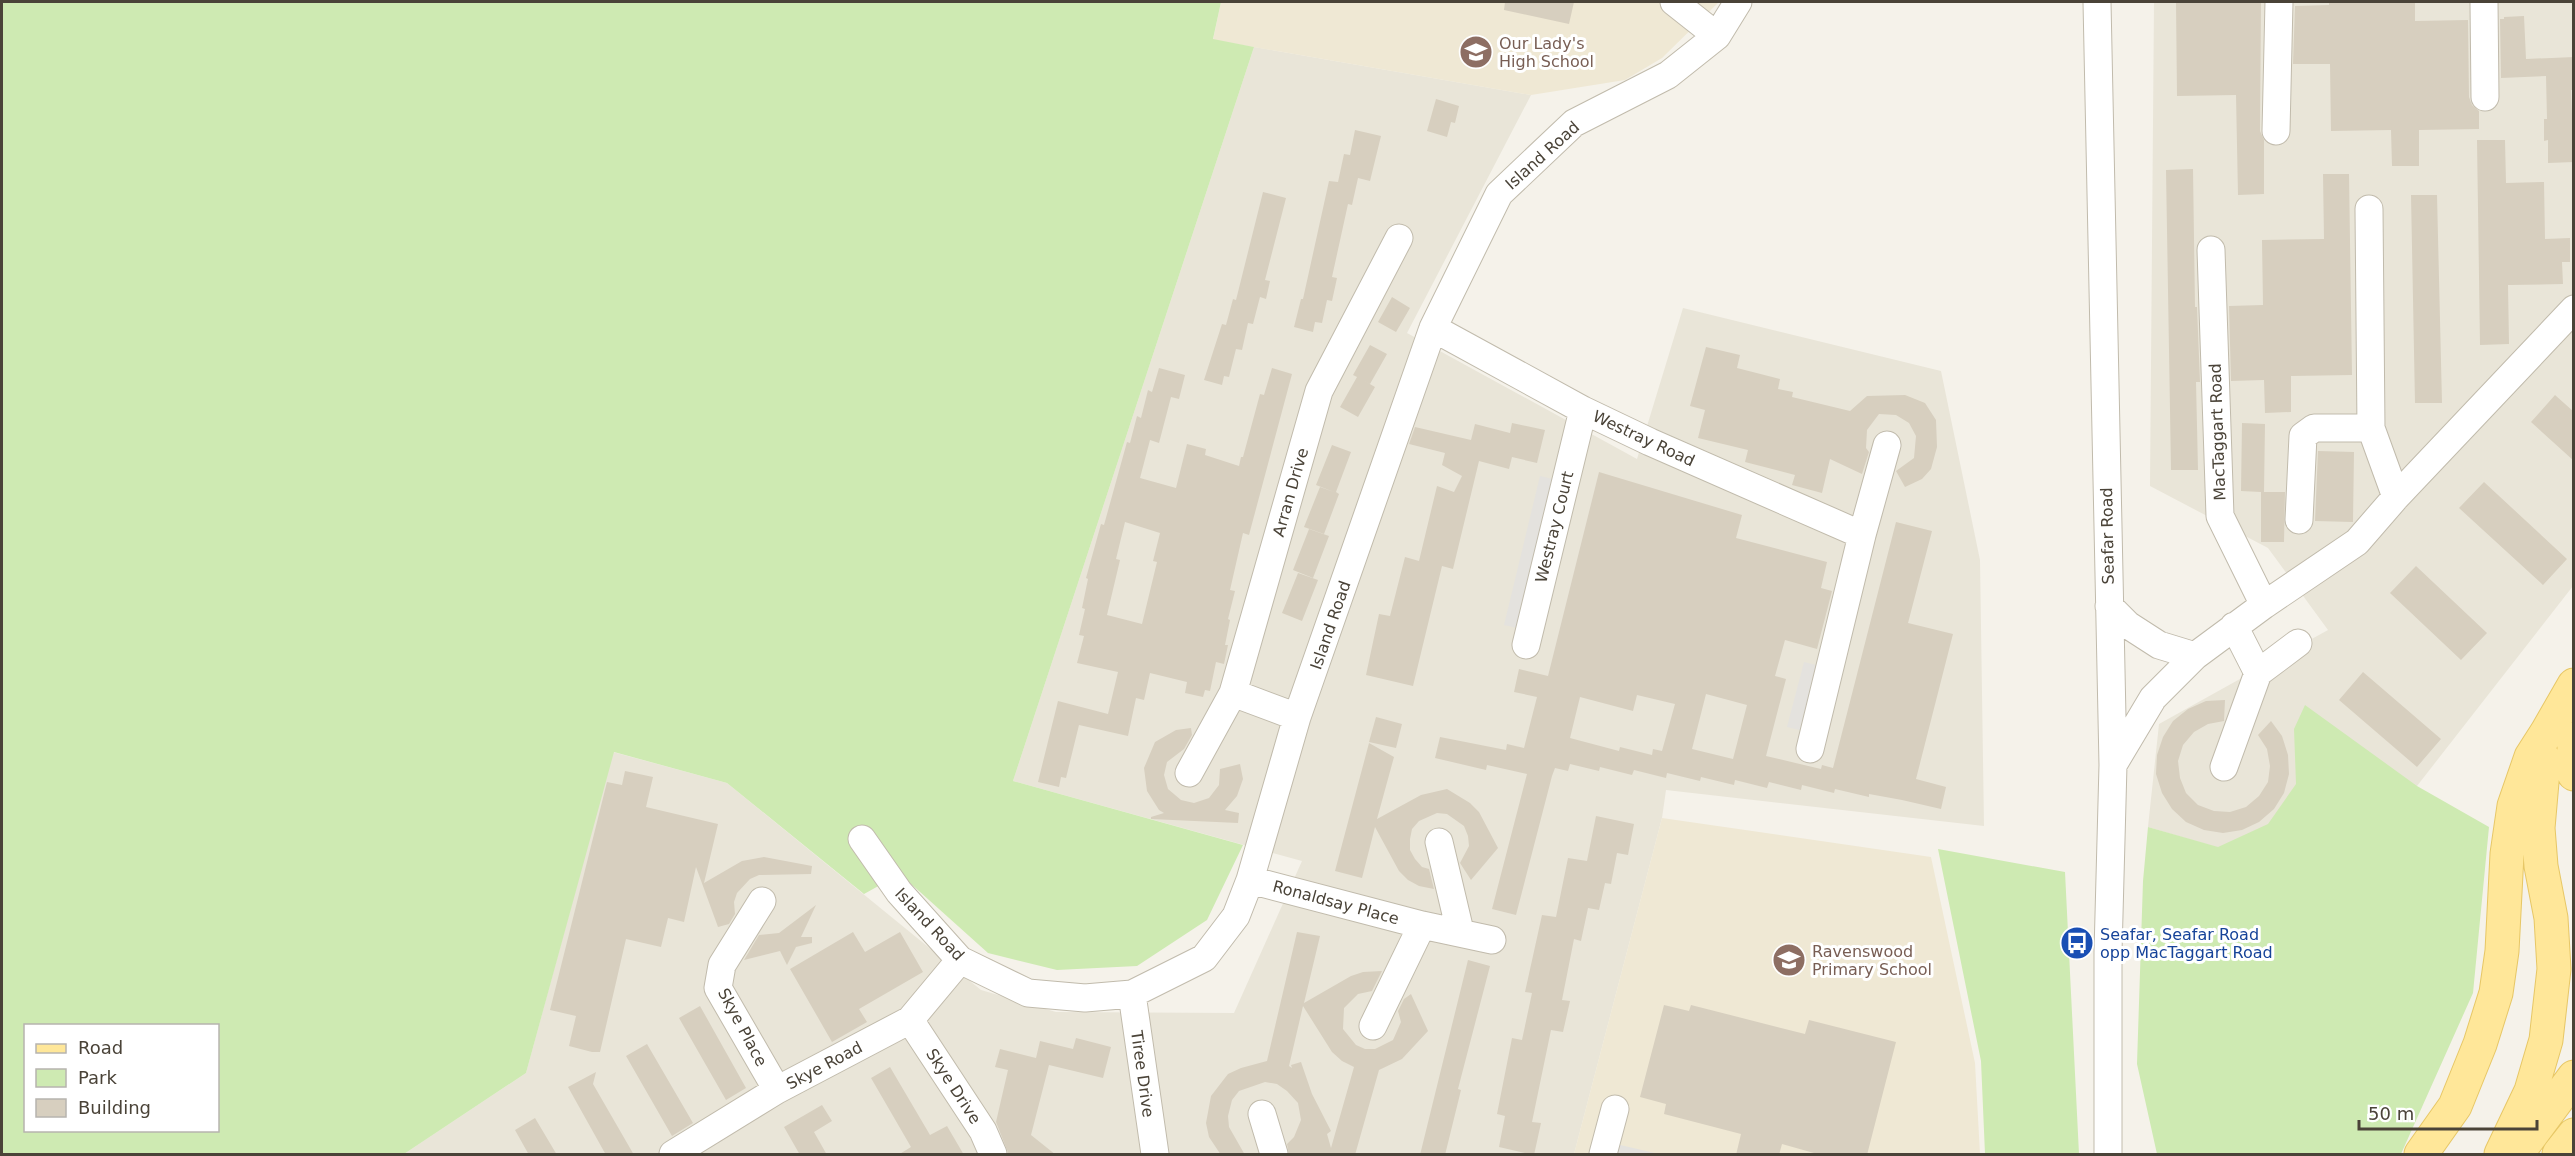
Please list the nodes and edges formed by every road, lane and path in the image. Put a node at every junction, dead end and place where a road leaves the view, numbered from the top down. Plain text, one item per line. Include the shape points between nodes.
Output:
1 (1674, 2) edge
2 (1738, 2) edge
3 (2097, 2) edge
4 (2278, 2) edge
5 (2484, 2) edge
6 (1717, 36) junction
7 (2485, 97) dead end
8 (2276, 131) dead end
9 (2369, 208) dead end
10 (1399, 238) dead end
11 (2211, 250) dead end
12 (2574, 309) edge
13 (1433, 328) junction
14 (1583, 410) junction
15 (2371, 428) junction
16 (1887, 445) dead end
17 (2396, 497) junction
18 (2299, 520) dead end
19 (1862, 535) junction
20 (2264, 605) junction
21 (2109, 606) junction
22 (2234, 626) junction
23 (2298, 643) dead end
24 (1526, 645) dead end
25 (2195, 656) junction
26 (2258, 673) junction
27 (2574, 684) edge
28 (1233, 693) junction
29 (1297, 717) junction
30 (2560, 736) edge
31 (1810, 749) dead end
32 (2113, 765) junction
33 (2224, 768) dead end
34 (1189, 773) dead end
35 (2574, 774) edge
36 (862, 839) dead end
37 (1439, 842) dead end
38 (1250, 880) junction
39 (762, 901) dead end
40 (1422, 925) junction
41 (1460, 932) junction
42 (1492, 940) dead end
43 (960, 960) junction
44 (1132, 994) junction
45 (910, 1020) junction
46 (1373, 1026) dead end
47 (2108, 1071) junction
48 (2574, 1077) edge
49 (777, 1090) junction
50 (1616, 1109) dead end
51 (1262, 1114) dead end
52 (2574, 1136) edge
53 (679, 1152) edge
54 (993, 1155) edge
55 (1155, 1155) edge
56 (1274, 1155) edge
57 (1603, 1155) edge
58 (2108, 1155) edge
59 (2120, 1155) edge
60 (2421, 1155) edge
61 (2501, 1155) edge
62 (2516, 1155) edge
63 (2559, 1155) edge

1 - 6 street
2 - 6 street, Island Road
3 - 21 street, Seafar Road
4 - 8 street
5 - 7 street
6 - 13 street, Island Road via 1668,75 1574,123 1499,194
9 - 15 street
10 - 28 street, Arran Drive via 1319,391
11 - 20 street, MacTaggart Road via 2220,516
12 - 17 street
13 - 14 street, Westray Road
13 - 29 street, Island Road
14 - 19 street, Westray Road
14 - 24 street, Westray Court
15 - 17 street
15 - 18 street via 2314,428 2303,436
16 - 19 street
17 - 20 street via 2357,542
19 - 31 street
20 - 22 street
21 - 25 street via 2158,645
21 - 32 street, Seafar Road
22 - 25 street
22 - 26 street
23 - 26 street
25 - 32 street via 2153,698
26 - 33 street
27 - 30 main road
28 - 29 street
28 - 34 street, Arran Drive
29 - 38 street, Island Road
30 - 35 main road
30 - 60 main road via 2530,757 2514,806 2507,854 2496,993 2455,1107
30 - 61 main road via 2538,828 2554,969 2546,1040 2534,1081
32 - 47 street, Seafar Road
36 - 43 street, Island Road via 899,892
37 - 41 street
38 - 40 street, Ronaldsay Place
38 - 44 street, Island Road via 1236,916 1204,958
39 - 49 street, Skye Place via 722,965 718,988
40 - 41 street, Ronaldsay Place
40 - 46 street, Ronaldsay Place
41 - 42 street, Ronaldsay Place
43 - 44 street, Island Road via 1028,993 1085,998
43 - 45 street, Skye Road
44 - 55 street, Tiree Drive
45 - 49 street, Skye Road
45 - 54 street, Skye Drive via 983,1131
47 - 58 street, Seafar Road
47 - 59 street, Seafar Road
48 - 62 main road
49 - 53 street, Skye Road
50 - 57 street
51 - 56 street
52 - 63 main road

